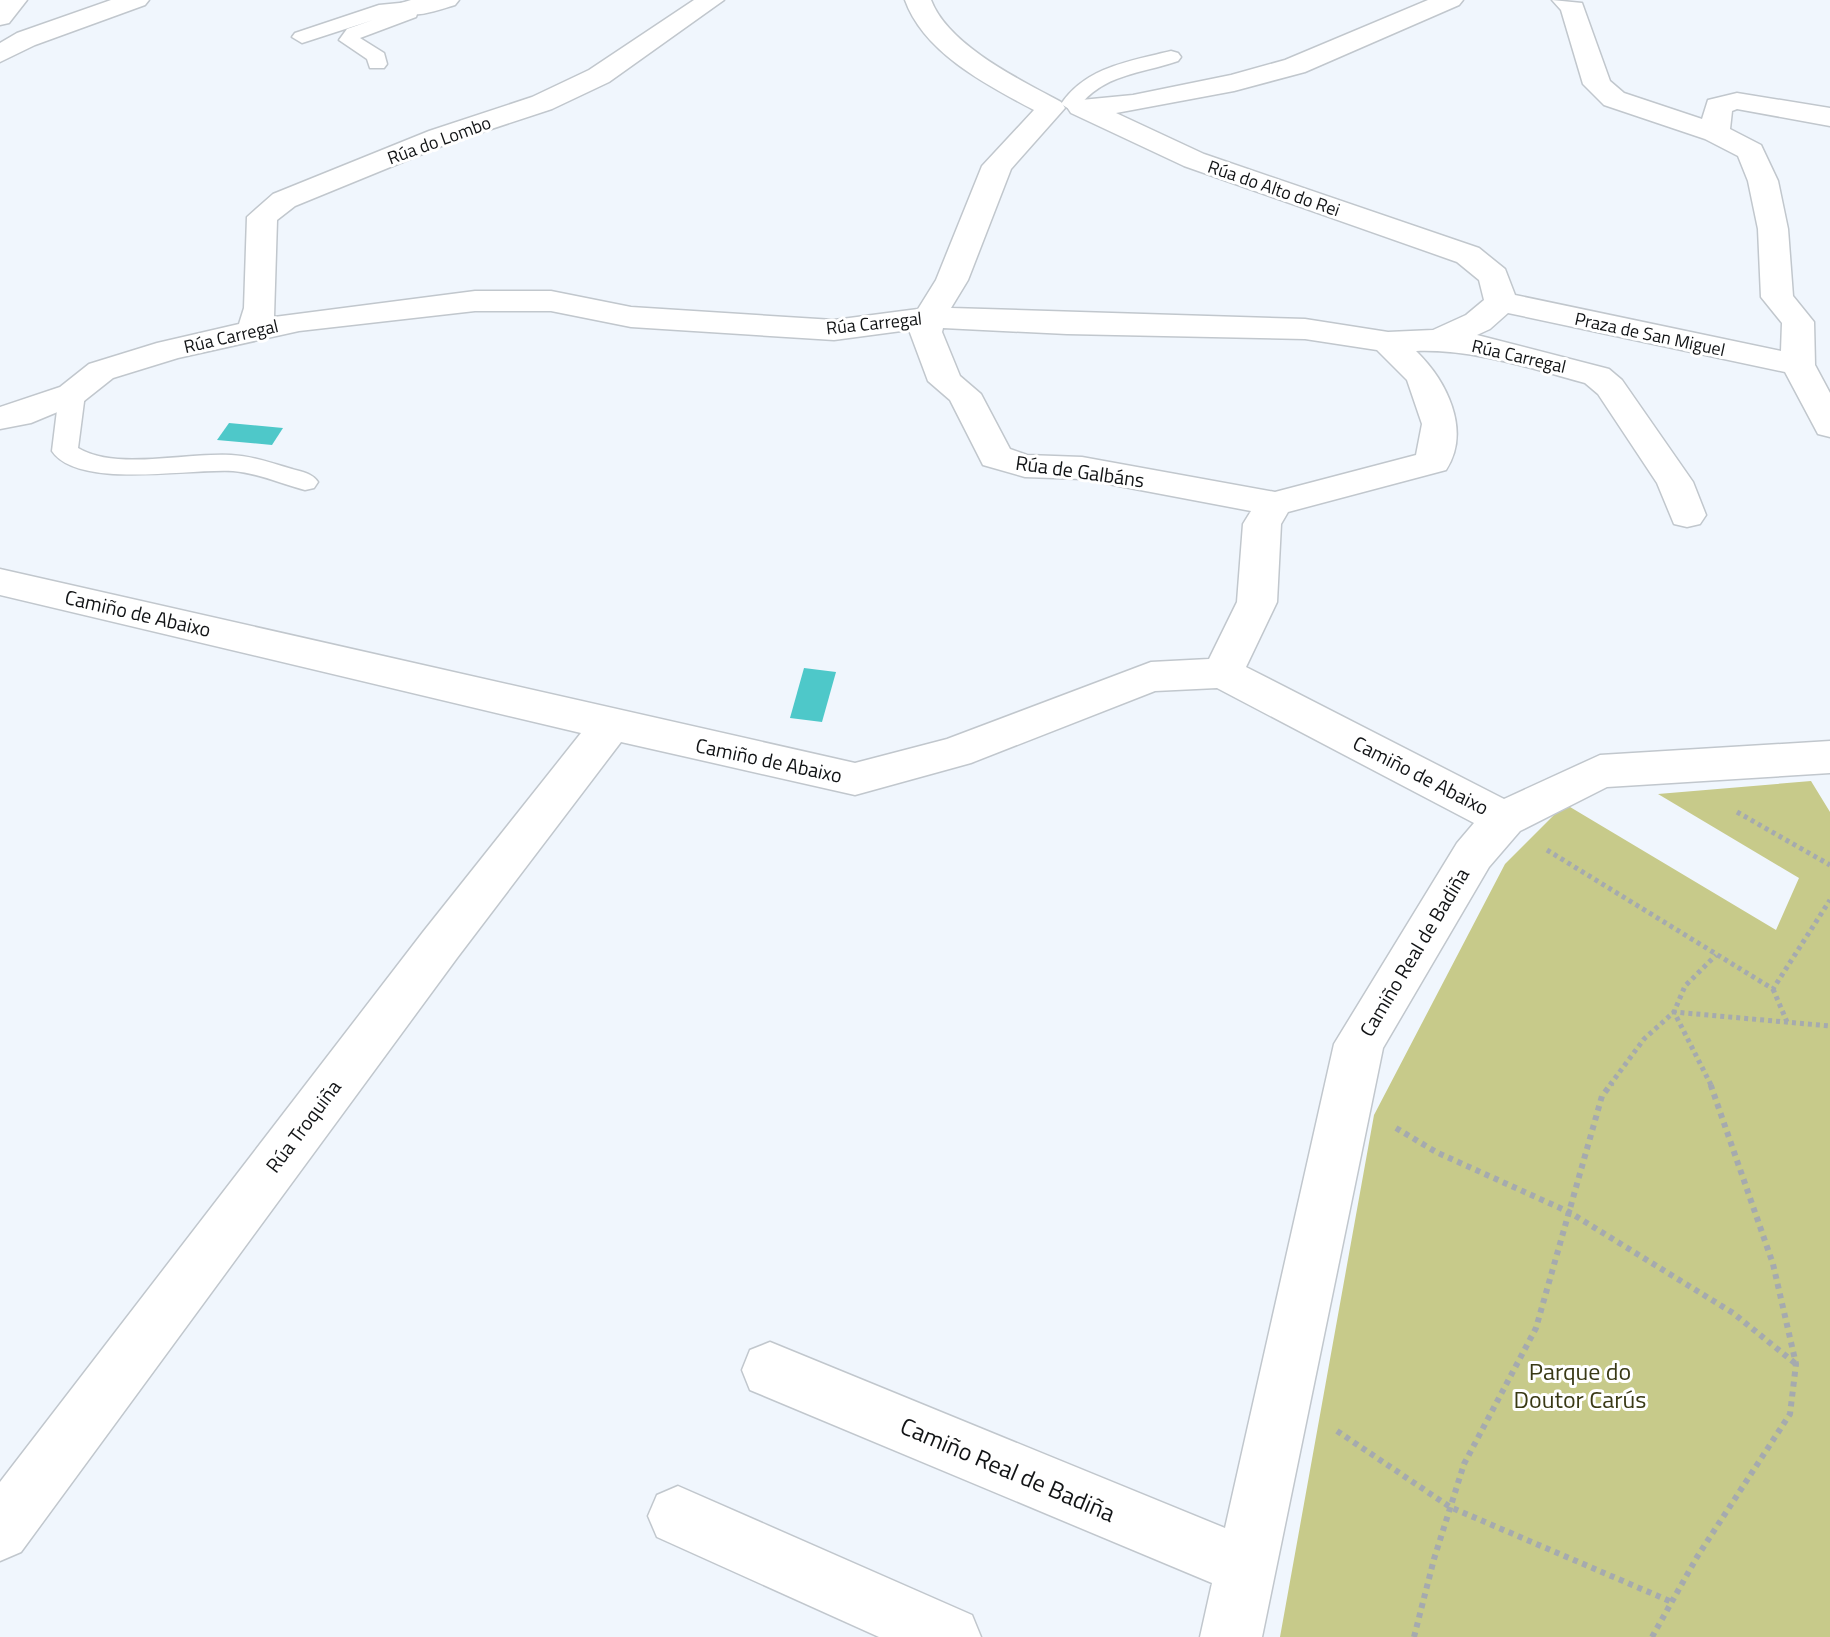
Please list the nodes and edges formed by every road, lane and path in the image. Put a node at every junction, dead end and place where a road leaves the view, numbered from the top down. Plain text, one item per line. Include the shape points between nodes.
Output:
1 (14, 0) edge
2 (136, 0) edge
3 (446, 0) edge
4 (711, 0) edge
5 (918, 0) edge
6 (1450, 0) edge
7 (1565, 0) edge
8 (410, 8) junction
9 (0, 17) edge
10 (302, 37) dead end
11 (13, 39) edge
12 (0, 54) edge
13 (1171, 57) dead end
14 (377, 64) dead end
15 (1069, 107) junction
16 (1830, 117) edge
17 (1715, 133) junction
18 (1501, 302) junction
19 (929, 317) junction
20 (1814, 320) edge
21 (254, 330) junction
22 (1439, 340) junction
23 (1388, 342) junction
24 (1798, 365) junction
25 (72, 394) junction
26 (0, 418) edge
27 (1830, 426) edge
28 (305, 482) dead end
29 (1275, 504) junction
30 (1687, 515) dead end
31 (0, 582) edge
32 (1223, 673) junction
33 (611, 725) junction
34 (1830, 757) edge
35 (1728, 806) dead end
36 (1523, 833) junction
37 (1830, 865) edge
38 (1830, 900) edge
39 (1716, 955) junction
40 (1773, 989) junction
41 (1674, 1012) junction
42 (1787, 1022) junction
43 (1830, 1026) edge
44 (1387, 1123) dead end
45 (1569, 1212) junction
46 (1796, 1364) junction
47 (770, 1370) dead end
48 (1333, 1428) dead end
49 (1450, 1507) junction
50 (678, 1516) dead end
51 (0, 1531) edge
52 (1246, 1567) junction
53 (1672, 1602) junction
54 (950, 1637) edge
55 (1231, 1637) edge
56 (1414, 1637) edge
57 (1652, 1637) edge

1 - 9 street
2 - 11 street
3 - 8 street
4 - 21 street, Rúa do Lombo via 599,76 542,103 439,137 284,200 262,217 260,308
5 - 15 street, Rúa do Alto do Rei via 927,22 955,47 1022,93
6 - 15 street via 1295,66 1234,83
7 - 17 street via 1573,8 1597,84 1614,99
8 - 10 lane via 386,9
8 - 14 lane via 349,40 377,57
11 - 12 street
13 - 15 lane via 1097,77
15 - 18 street, Rúa do Alto do Rei via 1194,160 1468,255 1494,276
15 - 19 street via 997,166 952,280
16 - 17 street via 1737,101 1718,106
17 - 20 street via 1751,151 1773,229 1777,297
18 - 22 street via 1478,322
18 - 24 street, Praza de San Miguel
19 - 21 street, Rúa Carregal via 834,330 631,317 551,301 475,301
19 - 23 street, Rúa Carregal via 1305,329
19 - 29 street, Rúa de Galbáns via 925,332 945,381 964,394 996,457 1025,466 1082,468
20 - 24 street
21 - 25 street, Rúa Carregal via 101,371
22 - 23 street, Rúa Carregal
22 - 30 street, Rúa Carregal via 1491,347 1597,376 1675,482
23 - 29 street, Rúa de Galbáns via 1423,376 1440,424 1433,462
24 - 27 street
25 - 26 street, Rúa Carregal
25 - 28 lane via 65,451 75,460 97,466 234,463
29 - 32 street via 1262,524 1257,602
31 - 33 street, Camiño de Abaixo
32 - 33 street, Camiño de Abaixo via 1151,677 956,752 855,779
32 - 36 street, Camiño de Abaixo
33 - 51 street, Rúa Troquiña
34 - 36 street, Camiño Real de Badiña via 1600,771
35 - 37 path
36 - 39 path
36 - 52 street, Camiño Real de Badiña via 1473,855 1359,1044
38 - 40 path
39 - 40 path
39 - 41 path via 1685,986
40 - 42 path
41 - 42 path
41 - 45 path via 1644,1039 1602,1096
41 - 46 path via 1706,1071 1773,1264
42 - 43 path
44 - 45 path via 1436,1152
45 - 46 path via 1733,1313
45 - 49 path via 1536,1328 1464,1464
46 - 53 path via 1790,1414
47 - 52 street, Camiño Real de Badiña
48 - 49 path
49 - 53 path
49 - 56 path
50 - 54 street
52 - 55 street, Camiño Real de Badiña
53 - 57 path

